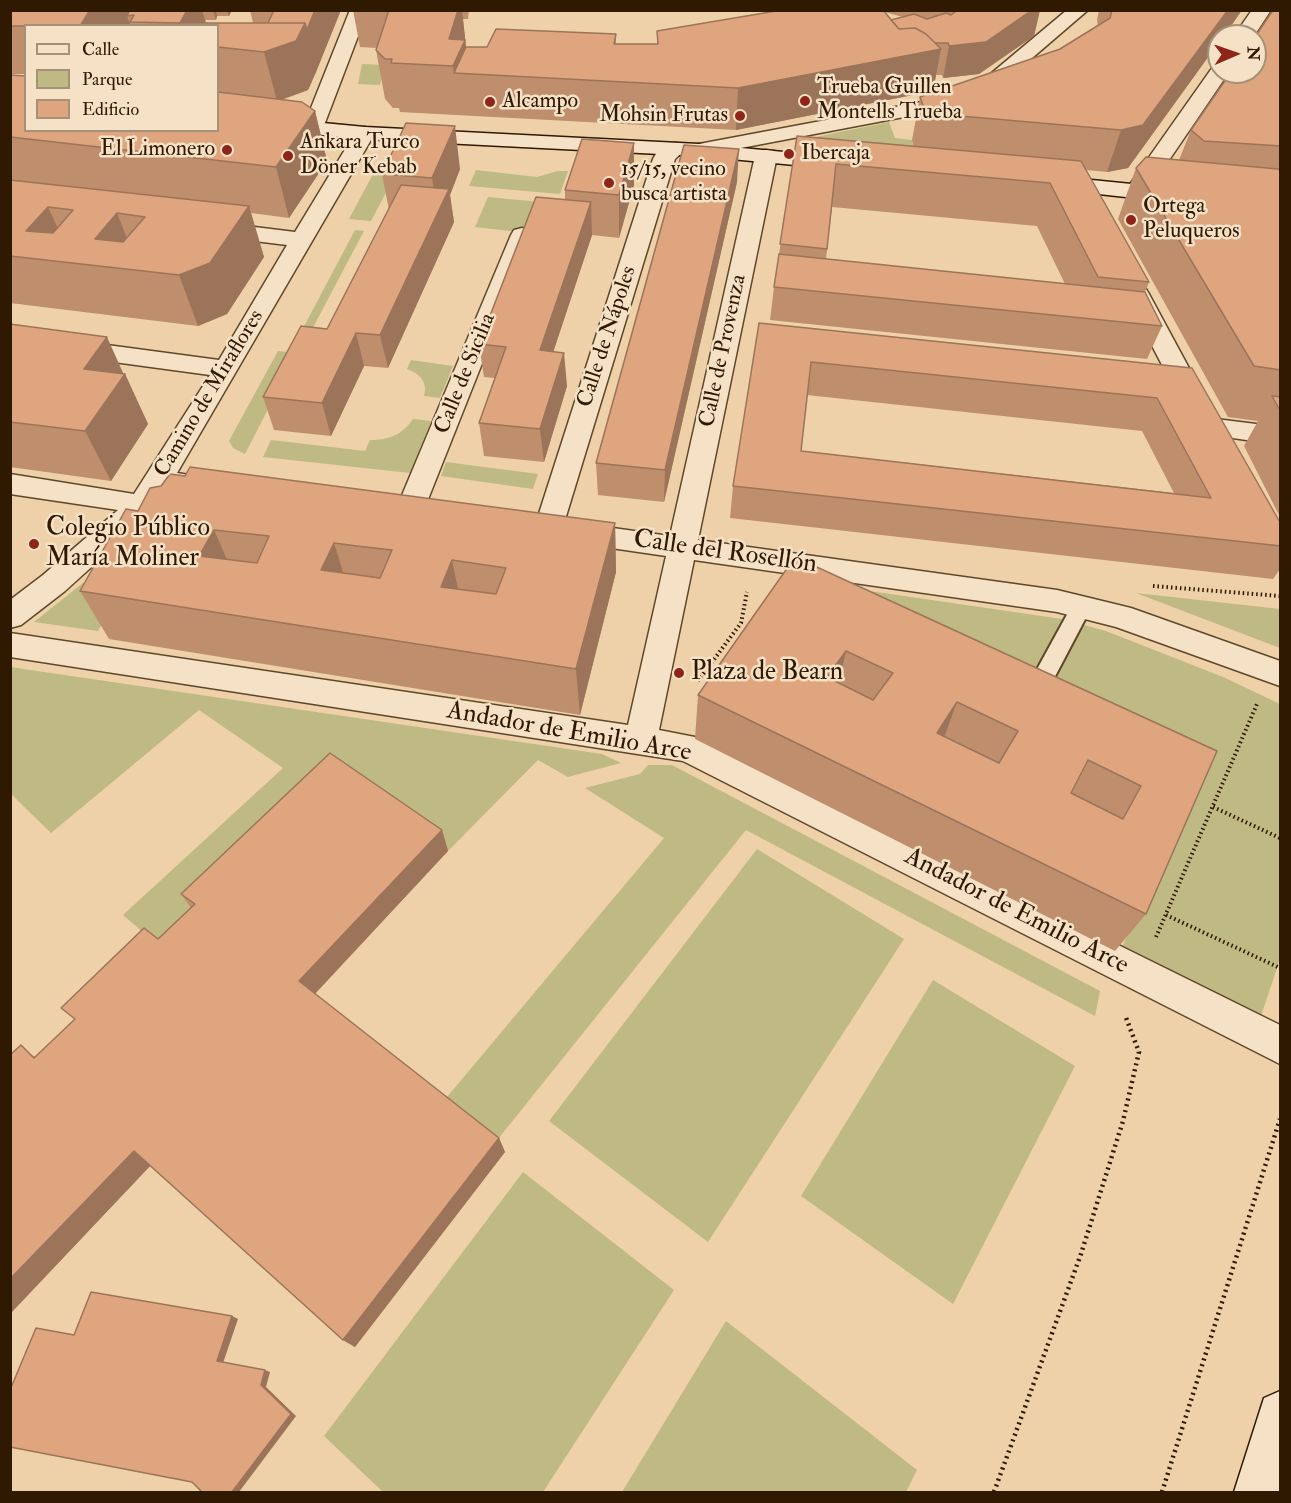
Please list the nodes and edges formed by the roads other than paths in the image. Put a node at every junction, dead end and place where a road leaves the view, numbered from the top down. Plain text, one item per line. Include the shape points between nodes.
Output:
1 (358, 10) edge
2 (1262, 10) edge
3 (1046, 11) edge
4 (1074, 14) edge
5 (1252, 24) edge
6 (1211, 84) edge
7 (219, 119) edge
8 (313, 128) junction
9 (365, 133) junction
10 (687, 150) junction
11 (766, 156) junction
12 (855, 165) edge
13 (1029, 181) edge
14 (1086, 187) junction
15 (1136, 192) junction
16 (1194, 198) edge
17 (1093, 208) edge
18 (196, 227) edge
19 (522, 235) edge
20 (302, 240) junction
21 (1126, 272) edge
22 (10, 340) edge
23 (226, 369) junction
24 (1208, 427) junction
25 (1281, 436) edge
26 (1224, 457) edge
27 (160, 480) junction
28 (10, 484) edge
29 (232, 489) edge
30 (141, 506) junction
31 (409, 512) edge
32 (536, 528) joint
33 (681, 546) junction
34 (1082, 606) junction
35 (10, 617) edge
36 (10, 645) edge
37 (1271, 684) edge
38 (1032, 699) edge
39 (641, 740) junction
40 (1281, 1045) edge
41 (1281, 1414) edge
42 (1258, 1492) edge

1 - 8 street
2 - 5 street
3 - 4 street
4 - 10 street via 982,91 965,100
6 - 15 street
7 - 8 street
8 - 9 street
9 - 10 street
9 - 20 street, Camino de Miraflores
10 - 11 street
10 - 32 street, Calle de Nápoles via 664,159
11 - 12 street
11 - 33 street, Calle de Provenza via 738,335
13 - 14 street
14 - 15 street
14 - 17 street
15 - 16 street
18 - 20 street
19 - 31 street, Calle de Sicilia
20 - 23 street, Camino de Miraflores
21 - 24 street via 1170,377
22 - 23 street
23 - 27 street, Camino de Miraflores
24 - 25 street
24 - 26 street
27 - 29 street
27 - 30 street, Camino de Miraflores
28 - 30 street
30 - 35 street, Camino de Miraflores
32 - 33 street, Calle del Rosellón
33 - 34 street, Calle del Rosellón
33 - 39 street, Calle de Provenza
34 - 37 street, Calle del Rosellón via 1120,616
34 - 38 lane
36 - 39 street, Andador de Emilio Arce
39 - 40 street, Andador de Emilio Arce via 688,748
41 - 42 street

